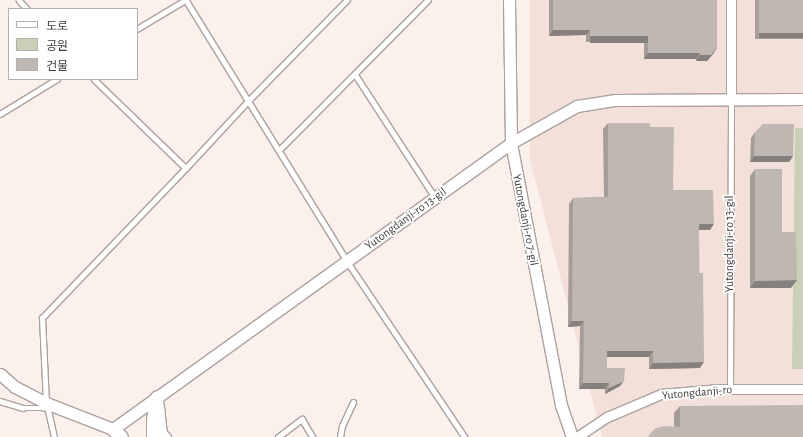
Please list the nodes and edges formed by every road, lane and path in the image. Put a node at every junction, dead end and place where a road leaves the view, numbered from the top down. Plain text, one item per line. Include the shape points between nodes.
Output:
1 (19, 0) edge
2 (185, 0) edge
3 (347, 0) edge
4 (428, 0) edge
5 (509, 0) edge
6 (731, 0) edge
7 (26, 8) edge
8 (138, 28) edge
9 (354, 74) junction
10 (54, 80) edge
11 (95, 80) edge
12 (731, 99) junction
13 (803, 99) edge
14 (248, 101) junction
15 (0, 114) edge
16 (511, 143) junction
17 (279, 150) junction
18 (186, 168) junction
19 (436, 198) junction
20 (348, 261) junction
21 (0, 374) edge
22 (803, 388) edge
23 (730, 389) junction
24 (158, 397) junction
25 (0, 401) edge
26 (353, 402) dead end
27 (46, 403) junction
28 (117, 433) edge
29 (54, 437) edge
30 (153, 437) edge
31 (166, 437) edge
32 (278, 437) edge
33 (313, 437) edge
34 (340, 437) edge
35 (465, 437) edge
36 (572, 437) edge
37 (577, 437) edge

1 - 7 lane
2 - 8 lane
2 - 14 lane
3 - 14 lane
4 - 9 lane
5 - 16 street, Yutongdanji-ro 7-gil
6 - 12 street
9 - 17 lane
9 - 19 lane
10 - 15 lane
11 - 18 lane
12 - 13 street, Yutongdanji-ro 13-gil
12 - 16 street, Yutongdanji-ro 13-gil via 616,100 577,106
12 - 23 lane, Yutongdanji-ro 13-gil
14 - 17 lane
14 - 18 lane
16 - 19 street, Yutongdanji-ro 13-gil
16 - 36 street, Yutongdanji-ro 7-gil via 561,405
17 - 20 lane
18 - 27 lane via 42,318
19 - 20 street, Yutongdanji-ro 13-gil
20 - 24 street, Yutongdanji-ro 13-gil
20 - 35 lane
21 - 27 street via 15,387
22 - 23 street, Yutongdanji-ro
23 - 37 street, Yutongdanji-ro via 661,394 607,417
24 - 28 street, Yutongdanji-ro 13-gil
24 - 30 main road via 153,419
24 - 31 street via 162,433
25 - 27 lane via 23,408 43,408
26 - 34 lane
27 - 28 street
27 - 29 lane
32 - 33 lane via 302,419

